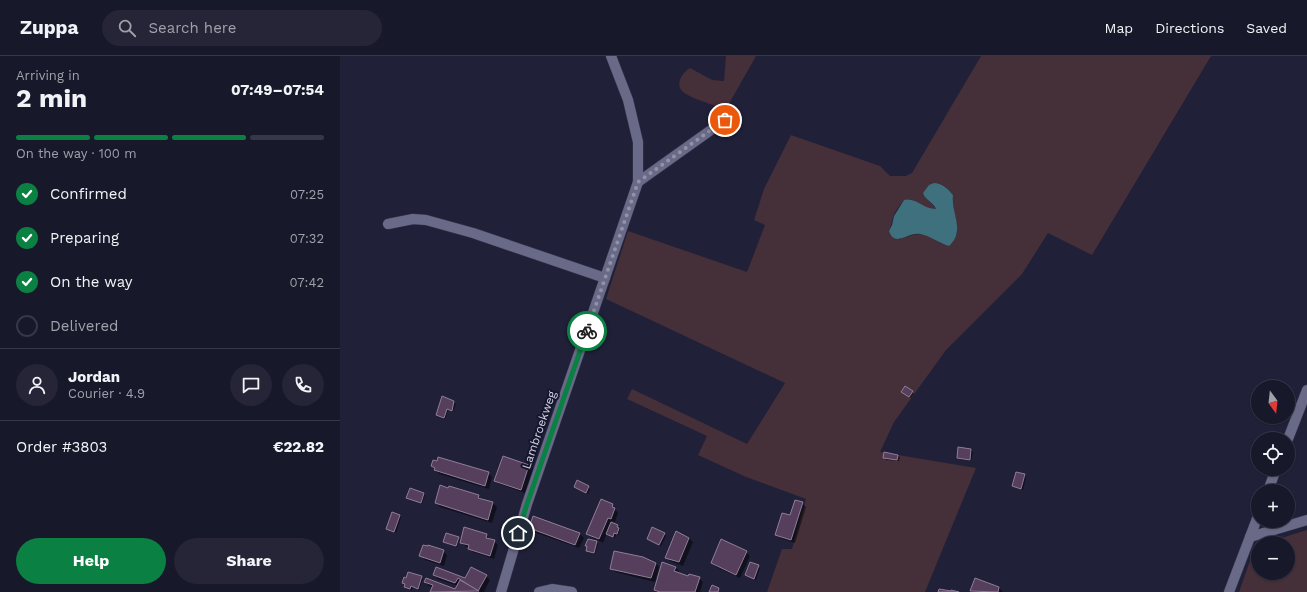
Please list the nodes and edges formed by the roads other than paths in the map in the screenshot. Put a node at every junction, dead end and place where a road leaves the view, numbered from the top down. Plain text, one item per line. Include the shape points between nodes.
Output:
1 (610, 56) edge
2 (725, 120) dead end
3 (638, 182) junction
4 (388, 224) dead end
5 (605, 278) junction
6 (1307, 390) edge
7 (1291, 432) edge
8 (1307, 520) edge
9 (1253, 528) edge
10 (1250, 537) junction
11 (501, 592) edge
12 (539, 592) edge
13 (572, 592) edge
14 (1229, 592) edge

1 - 3 street, Lambroekweg via 628,100 638,142
2 - 3 street
3 - 5 street, Lambroekweg
4 - 5 street via 413,219 437,222
5 - 11 street, Lambroekweg via 527,504
6 - 7 street
8 - 10 street
9 - 10 street
10 - 14 street
12 - 13 street via 552,589

